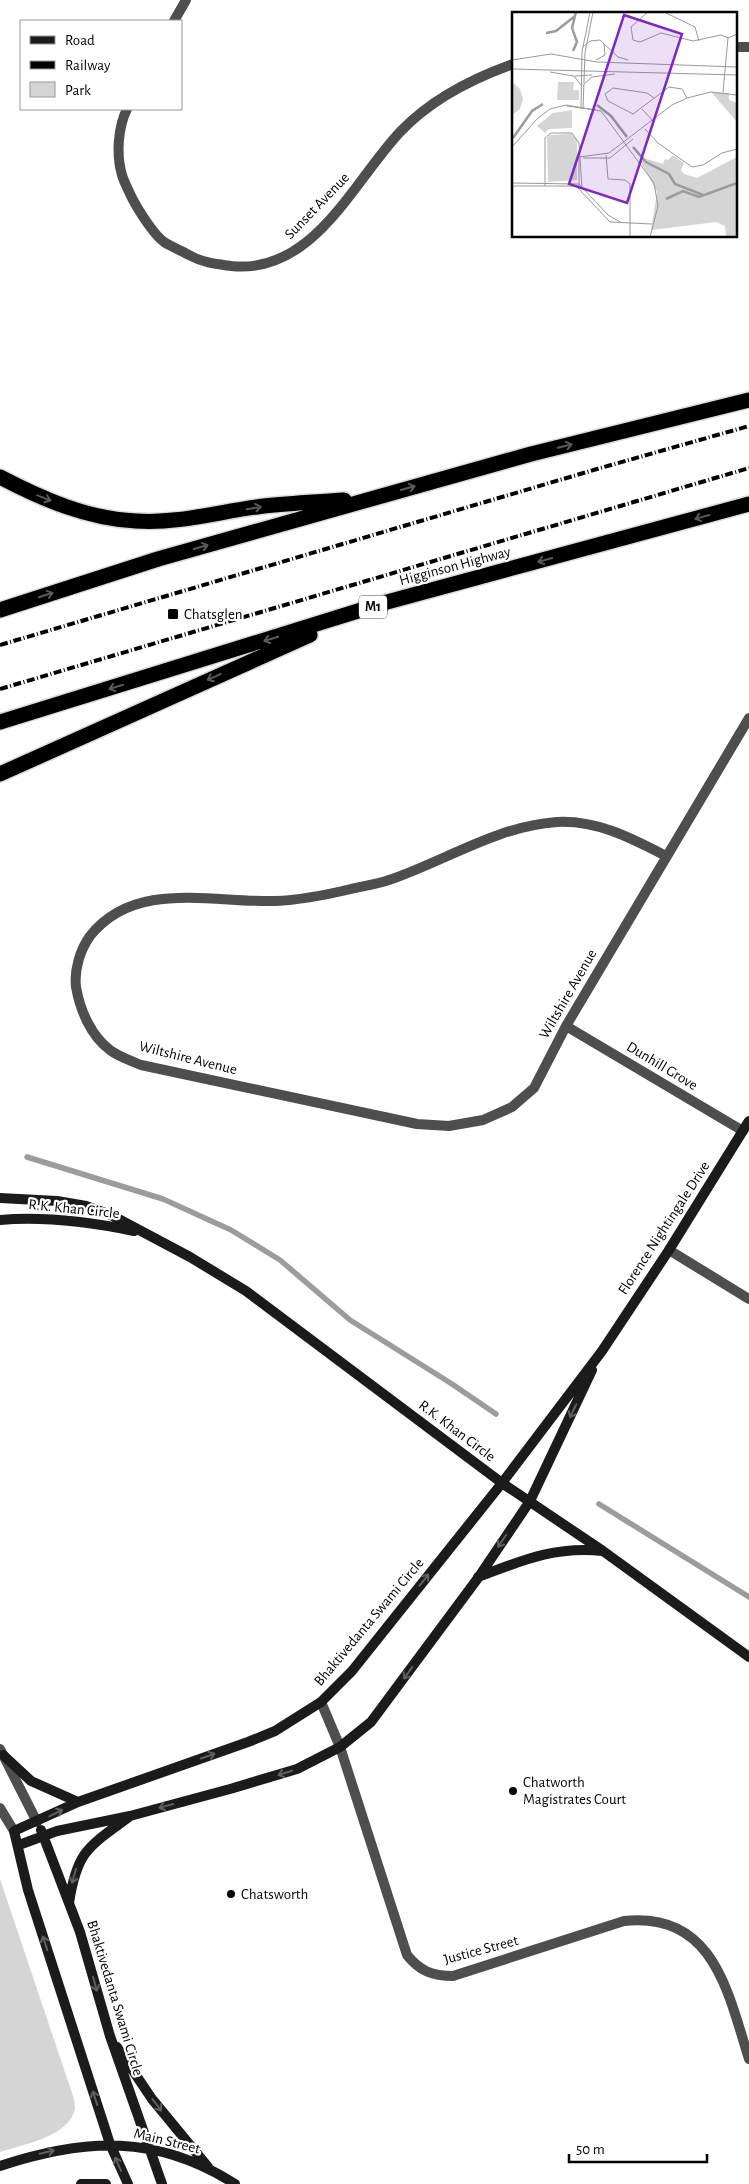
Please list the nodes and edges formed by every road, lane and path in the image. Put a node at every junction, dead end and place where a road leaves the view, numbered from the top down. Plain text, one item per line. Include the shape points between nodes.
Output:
1 (186, 0) edge
2 (175, 20) edge
3 (736, 47) edge
4 (749, 47) edge
5 (512, 64) edge
6 (126, 110) edge
7 (749, 400) edge
8 (0, 477) edge
9 (378, 497) junction
10 (749, 504) edge
11 (388, 602) junction
12 (0, 610) edge
13 (749, 718) edge
14 (0, 722) edge
15 (62, 745) junction
16 (0, 763) edge
17 (0, 774) edge
18 (666, 856) junction
19 (566, 1026) junction
20 (749, 1121) edge
21 (743, 1131) junction
22 (0, 1198) edge
23 (0, 1220) edge
24 (144, 1233) junction
25 (669, 1250) junction
26 (749, 1299) edge
27 (602, 1351) junction
28 (502, 1483) junction
29 (530, 1501) junction
30 (603, 1552) junction
31 (478, 1578) junction
32 (749, 1657) edge
33 (321, 1702) junction
34 (340, 1748) junction
35 (1, 1752) edge
36 (78, 1802) junction
37 (0, 1808) edge
38 (130, 1816) junction
39 (37, 1822) junction
40 (14, 1831) junction
41 (43, 1835) junction
42 (19, 1845) junction
43 (69, 1904) junction
44 (110, 2036) junction
45 (749, 2059) edge
46 (110, 2144) junction
47 (148, 2148) junction
48 (0, 2166) edge
49 (209, 2168) junction
50 (81, 2184) edge
51 (106, 2184) edge
52 (128, 2184) edge
53 (162, 2184) edge
54 (234, 2184) edge

1 - 2 street
3 - 4 street
5 - 6 street, Sunset Avenue via 460,86 433,103 400,131 350,196 311,238 281,259 242,267 203,262 162,241 136,206 122,175 119,144 121,120
9 -> 7 highway via 531,454
8 -> 9 highway via 28,492 74,509 134,522 192,519 263,506
12 -> 9 highway via 158,559
10 -> 11 highway, Higginson Highway / M1
11 -> 14 highway, Higginson Highway / M1
11 -> 15 highway
13 - 18 street, Wiltshire Avenue
15 - 16 highway
15 - 17 highway
18 - 19 street, Wiltshire Avenue
18 - 19 street, Wiltshire Avenue via 624,834 588,823 556,822 523,828 474,844 389,880 301,900 152,899 129,906 97,927 84,944 75,980 84,1014 95,1035 110,1050 141,1065 417,1124 449,1126 483,1120 512,1108 534,1088
19 - 21 street, Dunhill Grove
20 - 21 street, Florence Nightingale Drive
21 - 25 street, Florence Nightingale Drive
22 - 24 street, R.K. Khan Circle via 86,1206 111,1214
23 - 24 street, R.K. Khan Circle via 68,1220
24 - 28 street, R.K. Khan Circle via 246,1292
25 - 26 street
25 - 27 street, Florence Nightingale Drive
27 - 28 street, Florence Nightingale Drive
27 -> 29 street, Florence Nightingale Drive
28 - 29 street, R.K. Khan Circle
33 -> 28 street, Bhaktivedanta Swami Circle via 352,1671
29 - 30 street, R.K. Khan Circle
29 -> 31 street
30 - 31 street via 579,1549 542,1555
30 - 32 street, R.K. Khan Circle
31 -> 34 street via 371,1722
33 - 34 street, Justice Street
36 -> 33 street, Bhaktivedanta Swami Circle via 248,1742
34 -> 38 street via 297,1769
34 - 45 street, Justice Street via 407,1955 416,1966 438,1976 453,1976 624,1921 639,1919 664,1924 679,1930 708,1952 729,1996
35 - 36 street via 30,1781
35 - 39 street, Bhaktivedanta Swami Circle
39 -> 36 street, Bhaktivedanta Swami Circle
37 - 40 street
38 - 41 street
38 -> 43 street via 88,1848 73,1876
39 - 40 street, Bhaktivedanta Swami Circle
39 - 41 street, Bhaktivedanta Swami Circle
40 - 42 street
41 - 42 street
41 - 43 street, Bhaktivedanta Swami Circle
46 -> 42 street via 28,1890
43 -> 44 street, Bhaktivedanta Swami Circle
44 - 47 street, Bhaktivedanta Swami Circle
44 -> 49 street via 152,2099
46 - 47 street, Main Street
48 -> 46 street, Main Street via 72,2147
52 -> 46 street
47 - 49 street, Main Street
47 - 53 street, Bhaktivedanta Swami Circle
49 - 54 street, Main Street
50 - 51 street

